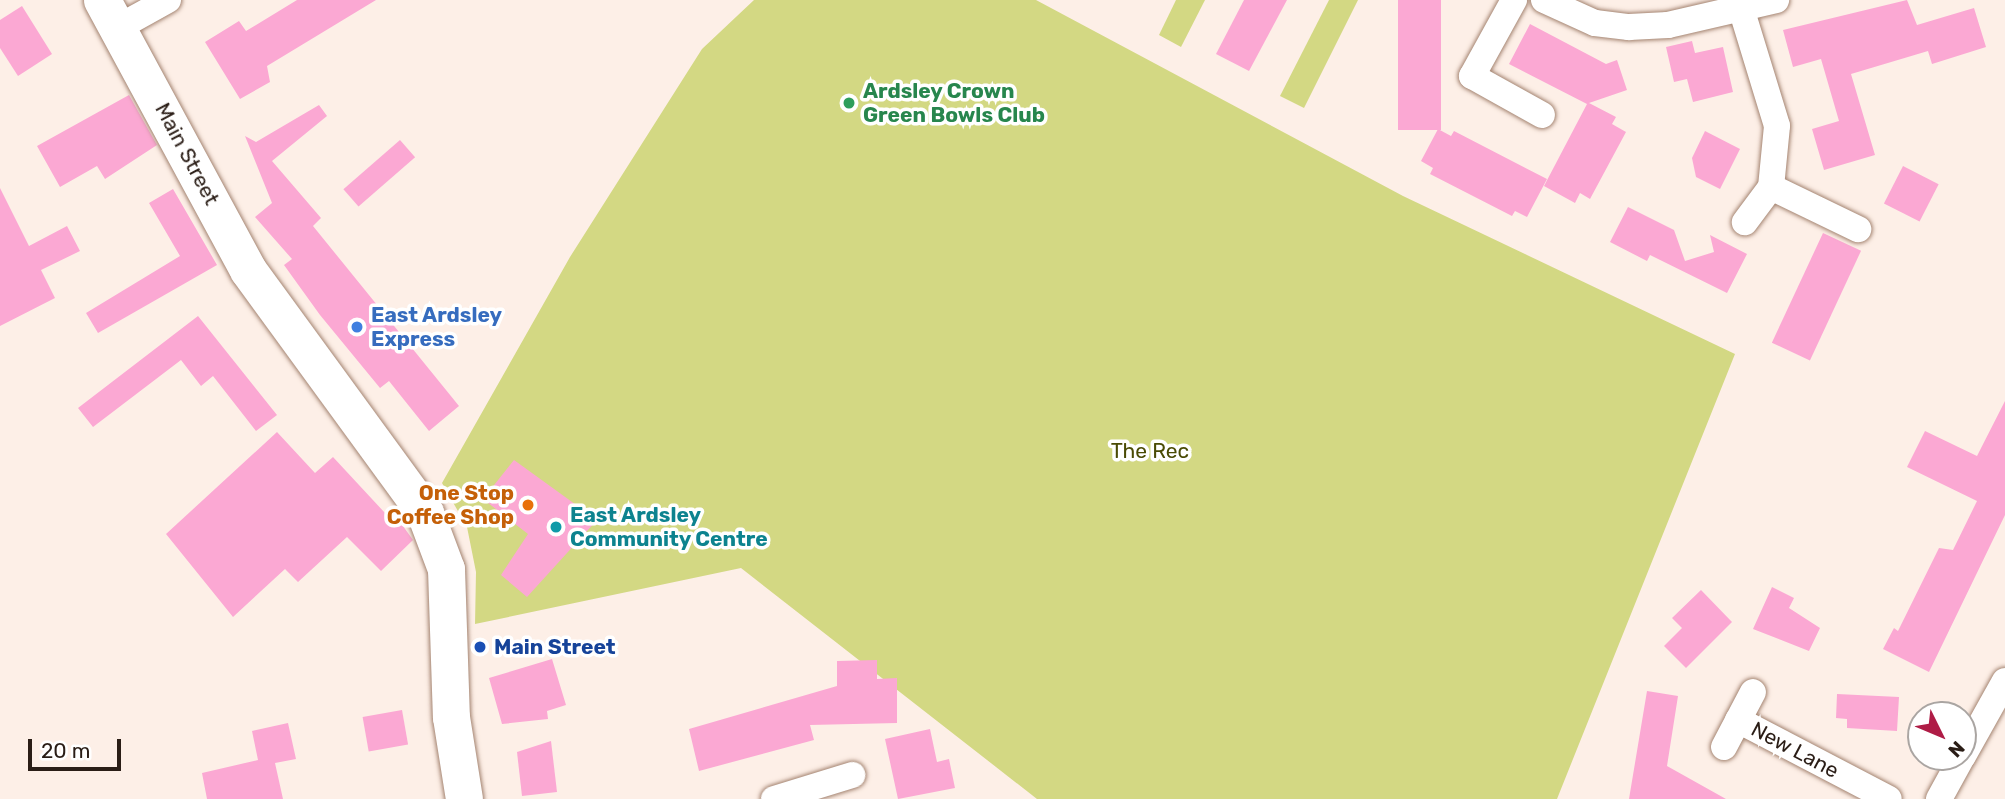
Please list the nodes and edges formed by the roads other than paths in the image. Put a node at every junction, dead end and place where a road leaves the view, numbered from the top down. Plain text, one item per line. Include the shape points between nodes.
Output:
1 (168, 0) edge
2 (1514, 0) edge
3 (1544, 0) edge
4 (1776, 0) edge
5 (1741, 8) junction
6 (111, 13) edge
7 (1542, 115) dead end
8 (1771, 187) junction
9 (1745, 222) dead end
10 (1858, 229) dead end
11 (2005, 681) edge
12 (1753, 692) dead end
13 (1738, 720) junction
14 (1977, 731) edge
15 (1724, 747) dead end
16 (1955, 771) edge
17 (852, 775) dead end
18 (464, 799) edge
19 (774, 799) edge
20 (1889, 799) edge
21 (1939, 799) edge

1 - 6 street
2 - 7 street via 1472,76
3 - 5 street via 1595,23 1629,27 1668,25
4 - 5 street
5 - 8 street via 1777,126
6 - 18 street, Main Street via 248,270 425,513 446,569 451,717
8 - 9 street
8 - 10 street
11 - 14 street
12 - 13 street, New Lane
13 - 15 street, New Lane
13 - 20 street, New Lane
16 - 21 street
17 - 19 street

